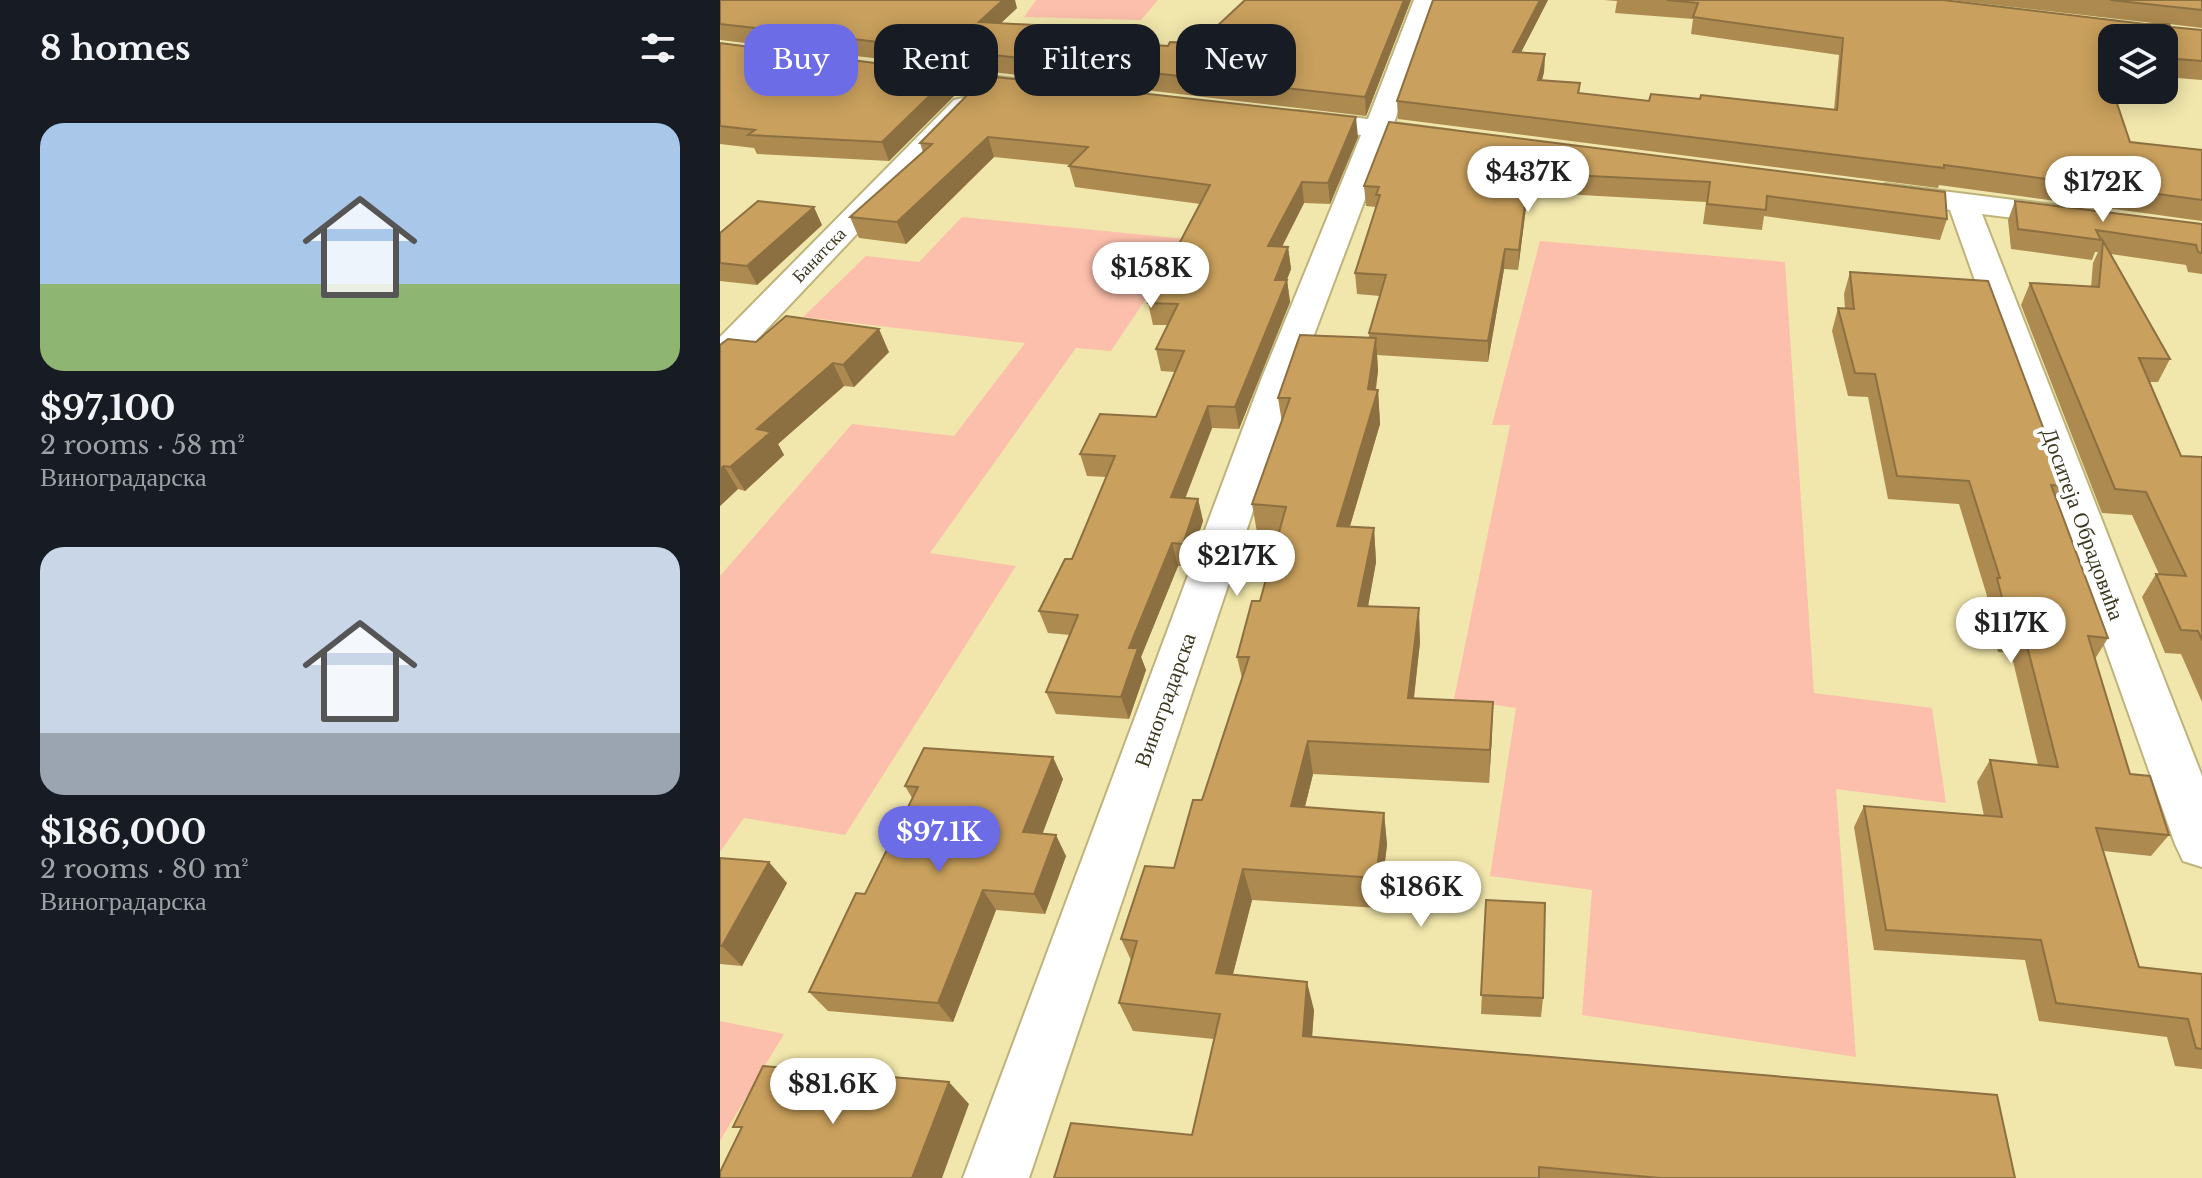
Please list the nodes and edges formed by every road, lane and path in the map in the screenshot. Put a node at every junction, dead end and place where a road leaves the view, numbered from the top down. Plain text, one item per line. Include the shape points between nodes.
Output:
1 (1425, 0) edge
2 (865, 69) edge
3 (874, 70) edge
4 (973, 96) edge
5 (1268, 116) edge
6 (1378, 128) junction
7 (1473, 140) edge
8 (1853, 189) edge
9 (1963, 203) junction
10 (2098, 220) edge
11 (720, 357) edge
12 (2202, 844) edge
13 (996, 1178) edge

1 - 6 street, Виноградарска
2 - 3 street
4 - 11 street, Банатска
5 - 6 street
6 - 7 street
6 - 13 street, Виноградарска via 1279,380
8 - 9 street
9 - 10 street
9 - 12 street, Доситеја Обрадовића

